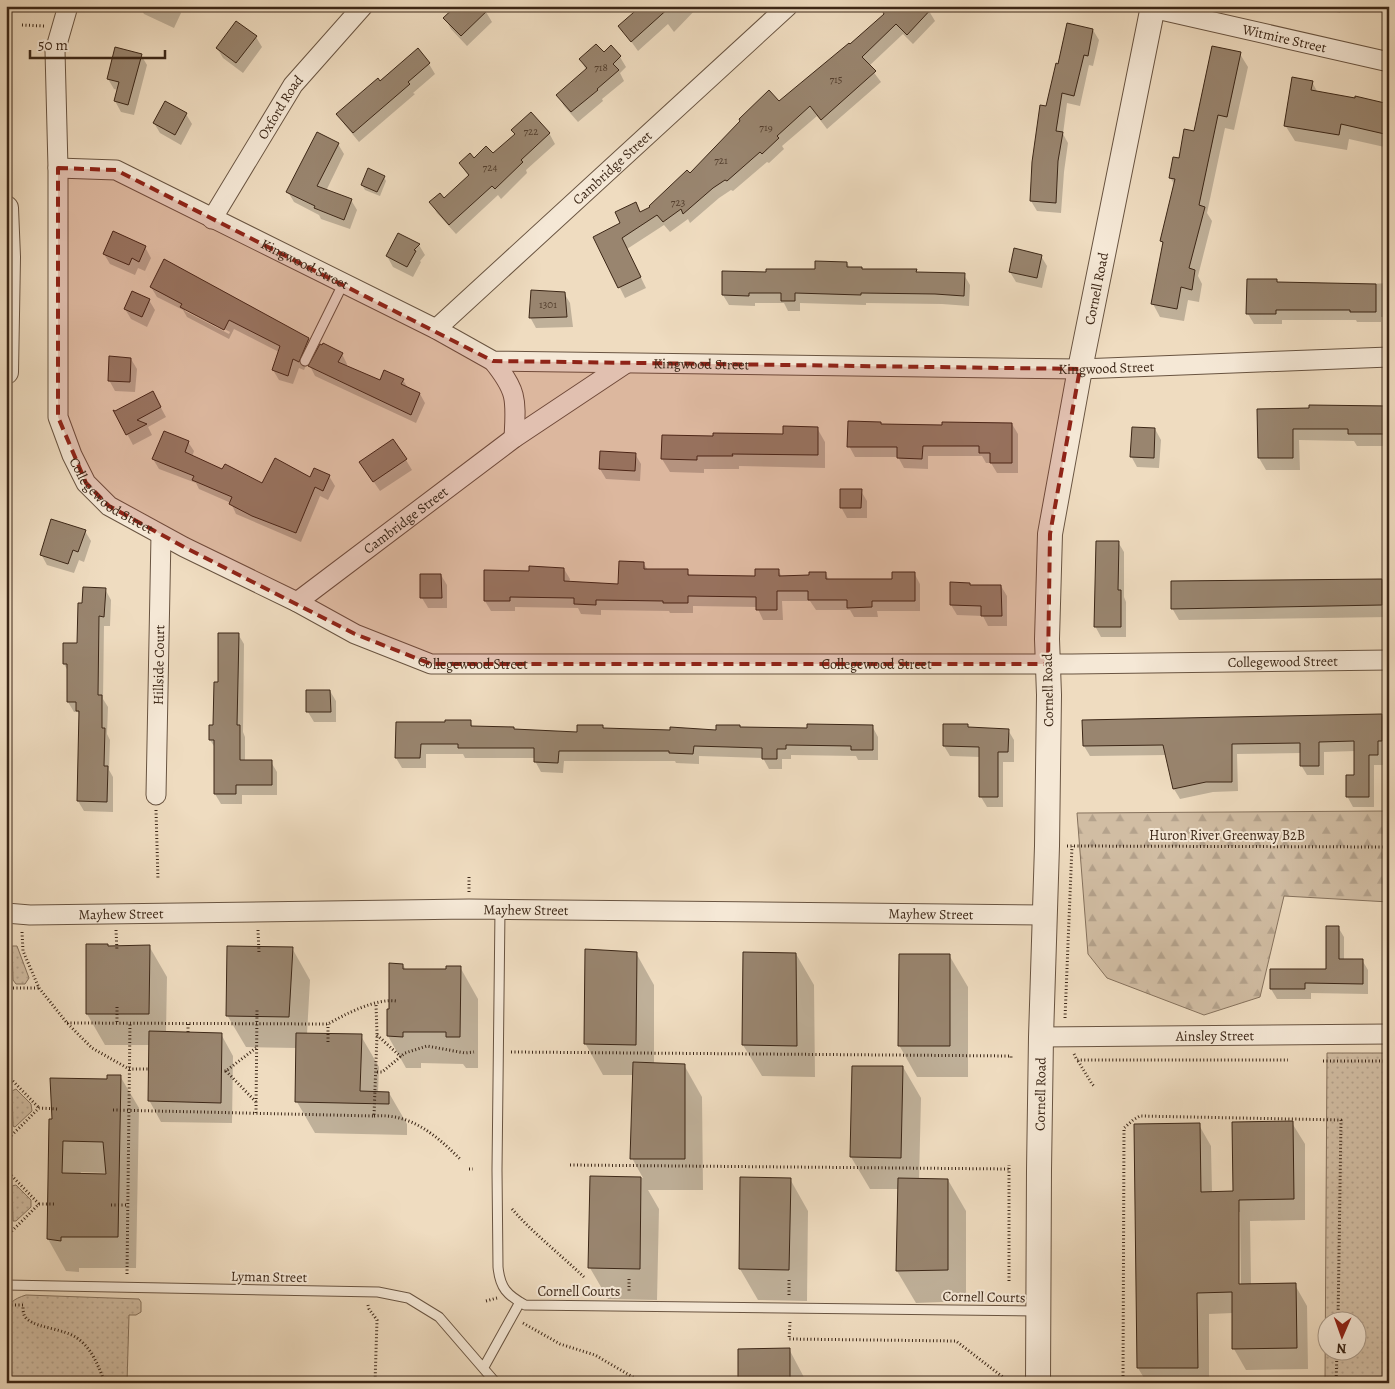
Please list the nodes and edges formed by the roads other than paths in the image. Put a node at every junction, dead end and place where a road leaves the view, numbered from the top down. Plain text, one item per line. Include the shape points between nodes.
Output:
1 (68, 6) edge
2 (363, 6) edge
3 (788, 6) edge
4 (1152, 7) edge
5 (1389, 62) edge
6 (58, 168) junction
7 (6, 208) edge
8 (212, 219) junction
9 (343, 284) junction
10 (436, 329) junction
11 (1389, 357) edge
12 (305, 360) dead end
13 (493, 361) junction
14 (624, 364) junction
15 (1080, 369) junction
16 (6, 372) edge
17 (514, 438) junction
18 (162, 535) junction
19 (296, 602) junction
20 (1389, 660) edge
21 (1048, 664) junction
22 (156, 795) road end
23 (500, 910) junction
24 (6, 914) edge
25 (1045, 915) junction
26 (1389, 1034) edge
27 (1041, 1037) junction
28 (6, 1285) edge
29 (520, 1302) junction
30 (1039, 1311) junction
31 (484, 1367) junction
32 (496, 1383) edge
33 (1038, 1383) edge

1 - 6 street, Collegewood Street via 56,50
2 - 8 street, Oxford Road via 293,85
3 - 10 street, Cambridge Street
4 - 5 street, Witmire Street
4 - 15 street, Cornell Road
6 - 8 street, Kingwood Street via 116,170
6 - 18 street, Collegewood Street via 58,417 86,483 109,506
7 - 16 street
8 - 9 street, Kingwood Street
9 - 10 street, Kingwood Street
9 - 12 lane
10 - 13 street, Kingwood Street
11 - 15 street, Kingwood Street
13 - 14 street, Kingwood Street
13 - 17 street via 513,390 516,407
14 - 15 street, Kingwood Street
14 - 17 street, Cambridge Street
15 - 21 street, Cornell Road via 1050,534
17 - 19 street, Cambridge Street
18 - 19 street, Collegewood Street
18 - 22 street, Hillside Court
19 - 21 street, Collegewood Street via 355,634 431,664
20 - 21 street, Collegewood Street
21 - 25 street, Cornell Road
23 - 24 street, Mayhew Street
23 - 25 street, Mayhew Street
23 - 29 lane, Cornell Courts via 498,1267 500,1282
25 - 27 street, Cornell Road
26 - 27 street, Ainsley Street
27 - 30 street, Cornell Road
28 - 31 lane, Lyman Street via 378,1292 408,1298 440,1317
29 - 30 lane, Cornell Courts via 525,1305
29 - 31 lane
30 - 33 street, Cornell Road
31 - 32 lane, Lyman Street

